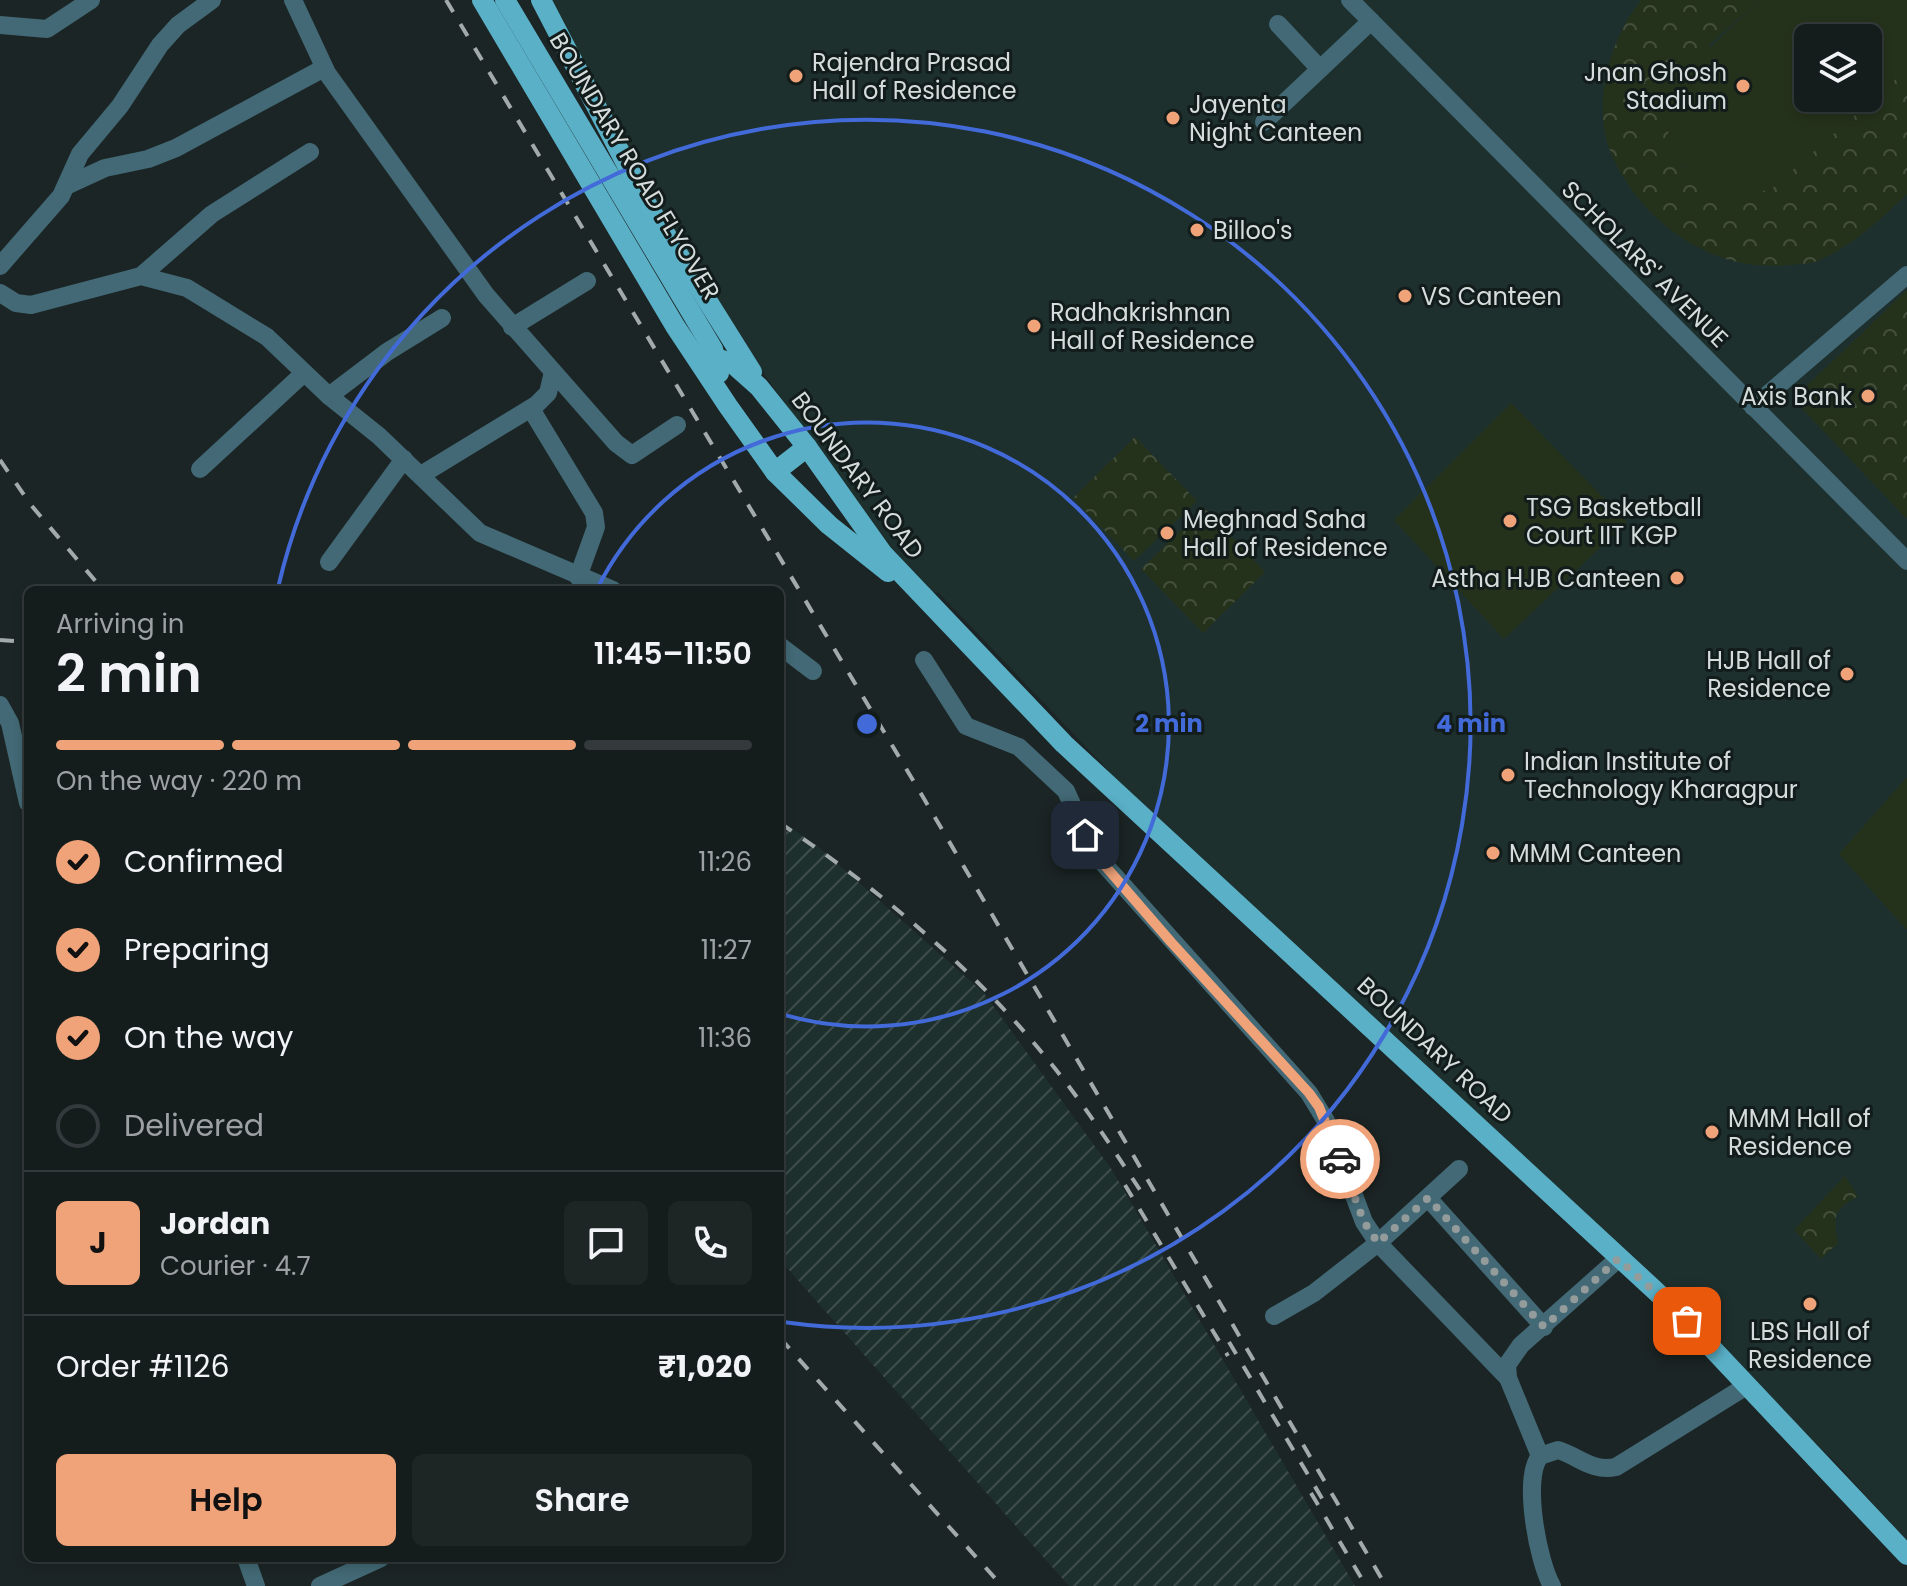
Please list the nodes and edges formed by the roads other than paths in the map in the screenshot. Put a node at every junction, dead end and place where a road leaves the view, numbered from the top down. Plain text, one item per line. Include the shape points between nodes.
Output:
1 (91, 0) edge
2 (212, 0) edge
3 (293, 0) edge
4 (482, 0) edge
5 (505, 0) edge
6 (541, 0) edge
7 (1350, 0) edge
8 (1371, 21) junction
9 (1278, 24) dead end
10 (0, 25) edge
11 (324, 68) junction
12 (1320, 69) junction
13 (1264, 122) dead end
14 (310, 152) dead end
15 (68, 185) junction
16 (0, 266) edge
17 (1907, 275) edge
18 (141, 276) junction
19 (587, 281) dead end
20 (0, 293) edge
21 (442, 318) dead end
22 (512, 327) junction
23 (716, 354) junction
24 (553, 372) junction
25 (304, 373) junction
26 (759, 387) junction
27 (718, 391) junction
28 (329, 396) junction
29 (1753, 407) junction
30 (531, 409) junction
31 (677, 425) dead end
32 (807, 447) junction
33 (404, 459) junction
34 (200, 469) dead end
35 (775, 472) junction
36 (421, 475) junction
37 (1907, 561) edge
38 (329, 562) dead end
39 (578, 577) junction
40 (602, 586) edge
41 (917, 593) junction
42 (784, 649) edge
43 (924, 660) dead end
44 (813, 671) dead end
45 (0, 705) edge
46 (19, 722) edge
47 (24, 767) edge
48 (1459, 1169) dead end
49 (1428, 1198) junction
50 (1378, 1243) junction
51 (1618, 1259) junction
52 (1274, 1316) dead end
53 (1544, 1327) junction
54 (1508, 1378) junction
55 (1748, 1385) junction
56 (1540, 1456) junction
57 (1907, 1555) edge
58 (247, 1562) edge
59 (372, 1562) edge
60 (256, 1586) edge
61 (320, 1586) edge
62 (1552, 1586) edge

1 - 10 street via 47,29
2 - 15 street via 160,45 80,154
3 - 11 street
4 - 27 main road, BOUNDARY ROAD
5 - 23 main road, BOUNDARY ROAD FLYOVER
6 - 26 main road via 648,206
7 - 8 street, SCHOLARS' AVENUE
8 - 12 street
8 - 29 street, SCHOLARS' AVENUE
9 - 12 street
11 - 15 street via 176,148 105,168
11 - 22 street
12 - 13 street
14 - 18 street via 212,214
15 - 16 street
17 - 29 street
18 - 20 street via 31,305
18 - 25 street via 187,288 235,315
19 - 22 street
21 - 28 street
22 - 24 street
23 - 26 main road, BOUNDARY ROAD FLYOVER
23 - 27 main road
24 - 30 street via 548,393
24 - 31 street via 626,453 641,452
25 - 28 street
25 - 34 street
26 - 32 main road, BOUNDARY ROAD
27 - 35 main road, BOUNDARY ROAD
28 - 33 street
29 - 37 street, SCHOLARS' AVENUE
30 - 36 street
30 - 39 street via 594,513 596,527
32 - 35 main road
32 - 41 main road, BOUNDARY ROAD
33 - 36 street
33 - 38 street
35 - 41 main road, BOUNDARY ROAD via 829,525
36 - 39 street via 480,533
39 - 40 street
41 - 51 main road, BOUNDARY ROAD via 1114,794 1425,1075
42 - 44 street
43 - 50 street via 966,726 1019,747 1056,780 1072,802 1094,853 1309,1093
45 - 46 street
46 - 47 street
48 - 49 street
49 - 50 street
49 - 53 street
50 - 52 street via 1314,1293
50 - 54 street
51 - 53 street
51 - 55 main road, BOUNDARY ROAD
53 - 54 street via 1512,1355
54 - 56 street
55 - 56 street via 1616,1467 1604,1470 1558,1450
55 - 57 main road, BOUNDARY ROAD
56 - 62 street via 1533,1471 1537,1544
58 - 60 street
59 - 61 street

